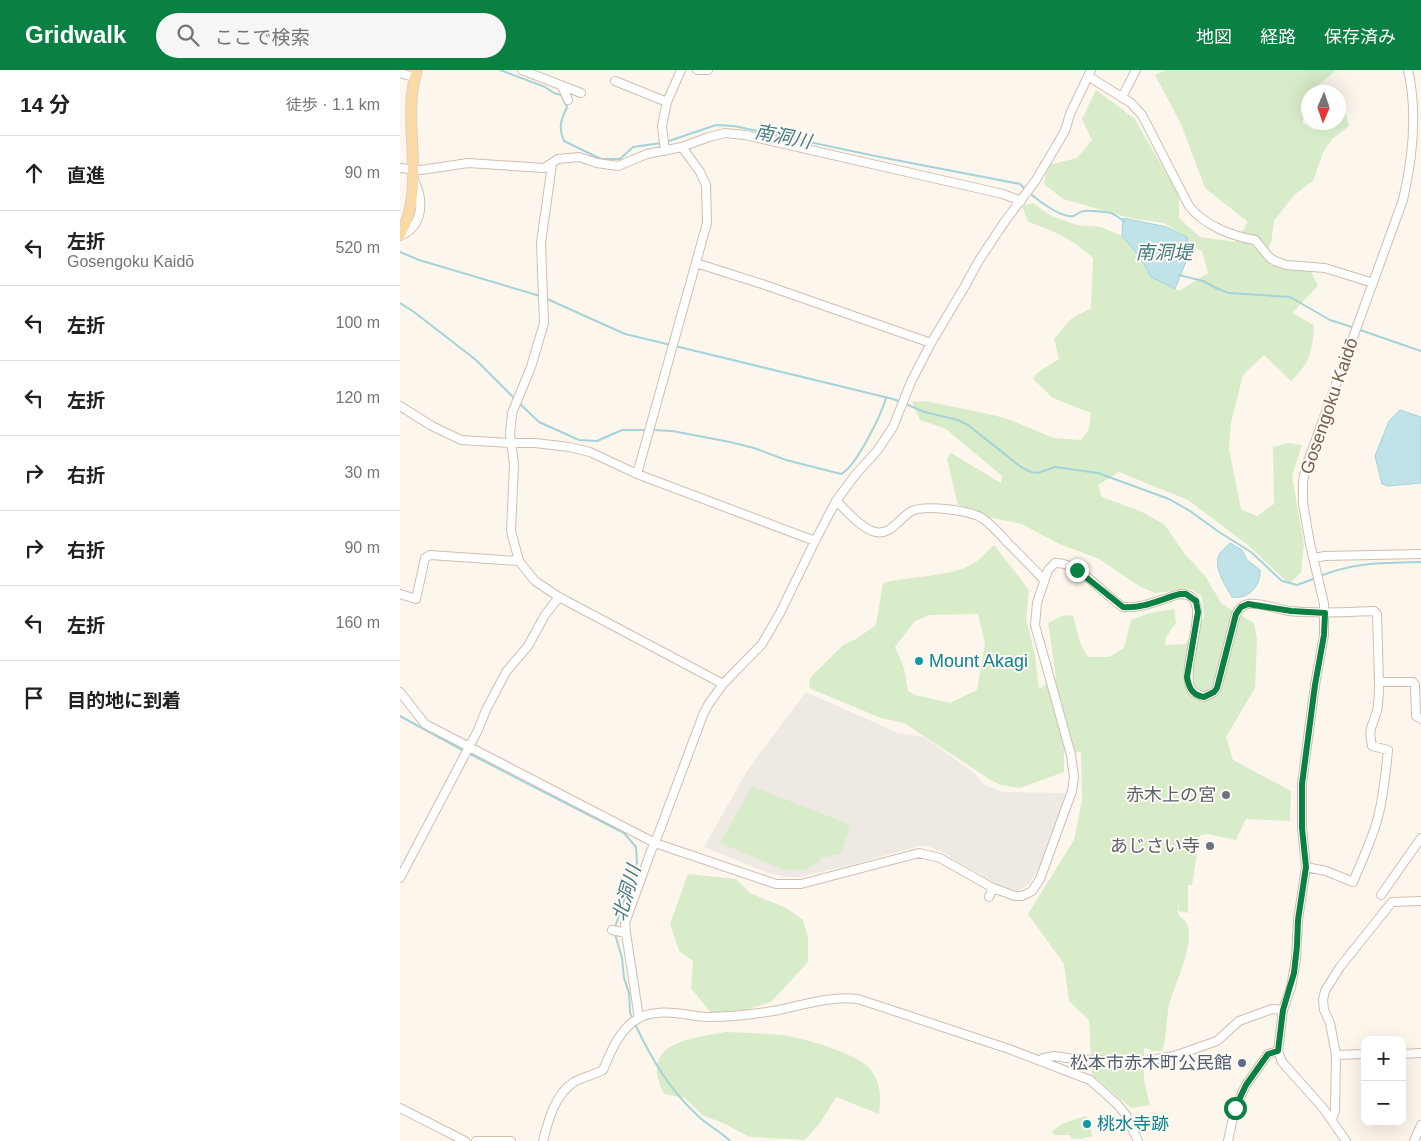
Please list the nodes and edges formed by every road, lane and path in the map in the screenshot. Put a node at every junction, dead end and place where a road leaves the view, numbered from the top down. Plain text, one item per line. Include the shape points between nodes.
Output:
1 (522, 70) edge
2 (681, 70) edge
3 (697, 70) edge
4 (708, 70) edge
5 (1136, 70) edge
6 (1408, 70) edge
7 (400, 73) edge
8 (1090, 73) edge
9 (415, 74) edge
10 (615, 81) dead end
11 (562, 86) junction
12 (581, 92) dead end
13 (1122, 97) junction
14 (568, 100) dead end
15 (667, 102) junction
16 (682, 147) junction
17 (665, 151) junction
18 (552, 164) junction
19 (400, 168) edge
20 (411, 173) junction
21 (1021, 201) junction
22 (400, 235) edge
23 (696, 263) junction
24 (1373, 283) junction
25 (931, 343) junction
26 (400, 406) edge
27 (510, 443) junction
28 (636, 474) junction
29 (836, 501) junction
30 (815, 541) junction
31 (1421, 554) edge
32 (1314, 558) junction
33 (519, 561) junction
34 (1044, 580) junction
35 (400, 594) edge
36 (559, 597) junction
37 (1325, 613) junction
38 (1379, 682) junction
39 (723, 684) junction
40 (400, 692) edge
41 (1421, 719) edge
42 (469, 747) junction
43 (1421, 838) edge
44 (656, 843) junction
45 (1306, 867) junction
46 (400, 878) edge
47 (993, 888) junction
48 (1381, 895) dead end
49 (989, 897) dead end
50 (1421, 901) edge
51 (1283, 1010) junction
52 (639, 1018) junction
53 (1278, 1051) junction
54 (1421, 1053) edge
55 (1361, 1054) edge
56 (1406, 1054) edge
57 (1336, 1055) junction
58 (1040, 1061) junction
59 (400, 1108) edge
60 (1332, 1119) junction
61 (1421, 1124) edge
62 (465, 1141) edge
63 (476, 1141) edge
64 (511, 1141) edge
65 (543, 1141) edge
66 (1138, 1141) edge
67 (1228, 1141) edge
68 (1346, 1141) edge
69 (1414, 1141) edge

1 - 11 street
2 - 15 street
3 - 4 street
5 - 13 street
6 - 24 street, Gosengoku Kaidō via 1414,119 1408,176 1403,200
7 - 9 street
8 - 13 street
8 - 21 street via 1065,131
9 - 20 main road via 409,109
10 - 15 street
11 - 12 street
11 - 14 street
13 - 24 street via 1142,115 1196,214 1226,232 1255,240 1275,261 1325,268
15 - 17 street via 662,126
16 - 17 street
16 - 21 street via 725,133 744,135 1003,194
16 - 23 street via 706,185 706,223
17 - 18 street via 647,154 618,166 597,164 580,157 558,159
18 - 20 street via 544,168 468,163
18 - 27 street via 541,243 544,323 512,413
19 - 20 street
20 - 22 main road via 410,206
21 - 25 street via 978,262
23 - 25 street
23 - 28 street
24 - 32 street, Gosengoku Kaidō via 1303,481 1303,503
25 - 29 street via 893,426
26 - 27 street via 461,440
27 - 28 street via 535,443 590,452
27 - 33 street via 514,464 511,531
28 - 30 street
29 - 30 street
29 - 34 street via 866,528 883,533 919,508 974,514 993,527
30 - 39 street via 762,644
31 - 32 street
32 - 37 street, Gosengoku Kaidō
33 - 35 street via 430,555 425,558 416,599
33 - 36 street via 535,582
34 - 37 street via 1055,563 1065,563 1123,607 1142,606 1180,594 1192,597 1198,612 1187,677 1193,692 1204,697 1217,688 1236,614 1241,607 1248,604
34 - 47 street via 1035,626 1073,764 1072,791 1032,891 1022,896 1005,894
36 - 39 street
36 - 42 street via 528,646 506,672
37 - 38 street via 1374,611 1377,614
37 - 45 street, Gosengoku Kaidō via 1302,784
38 - 41 street via 1413,682 1416,716
38 - 45 street via 1377,712 1369,730 1372,746 1388,750 1386,779 1379,814 1366,851 1353,882
39 - 44 street via 703,715
40 - 42 street via 425,724
42 - 44 street
42 - 46 street
43 - 48 street
44 - 47 street via 776,884 790,885 919,852 940,858
44 - 52 street via 625,923 618,932
45 - 51 street, Gosengoku Kaidō via 1294,973
47 - 49 street
50 - 57 street via 1392,902 1325,991 1324,1010
51 - 53 street, Gosengoku Kaidō
51 - 58 street via 1272,1009 1239,1021 1217,1041 1174,1056 1140,1062 1054,1056
52 - 58 street via 678,1013 706,1017 744,1015 841,997 858,999
52 - 65 street via 624,1031 603,1070 565,1090 549,1119
53 - 60 street via 1282,1062
53 - 67 street via 1268,1054 1246,1085 1235,1108
54 - 56 street
55 - 57 street
57 - 60 street
58 - 66 street via 1098,1086 1126,1115
59 - 62 street
60 - 68 street
61 - 69 street
63 - 64 street

